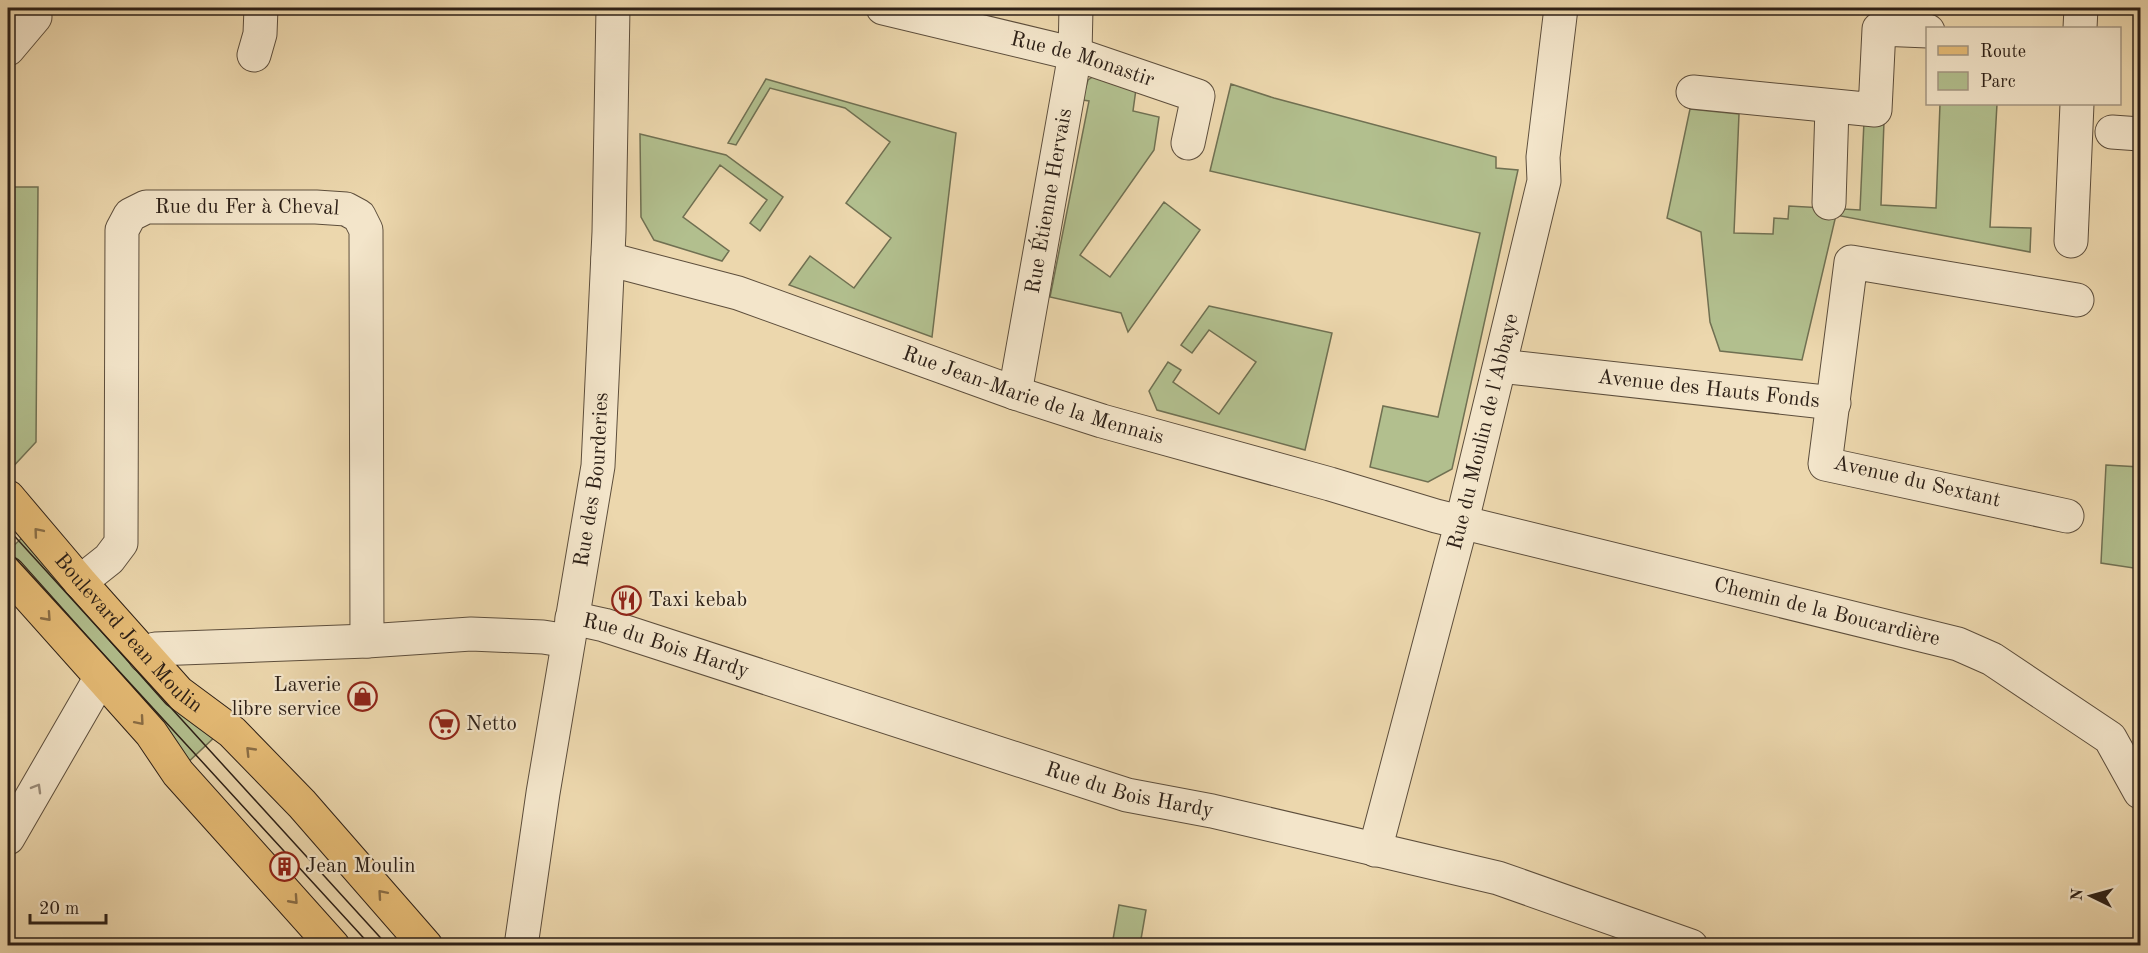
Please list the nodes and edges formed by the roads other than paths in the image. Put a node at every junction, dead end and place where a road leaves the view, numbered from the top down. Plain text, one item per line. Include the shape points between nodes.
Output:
1 (261, 8) edge
2 (613, 8) edge
3 (883, 8) edge
4 (1076, 8) edge
5 (1561, 8) edge
6 (2081, 8) edge
7 (35, 17) dead end
8 (2080, 27) edge
9 (1926, 31) edge
10 (8, 49) edge
11 (1075, 54) junction
12 (254, 55) dead end
13 (1693, 92) dead end
14 (2077, 105) edge
15 (1832, 107) junction
16 (1188, 142) dead end
17 (1829, 203) dead end
18 (2071, 241) dead end
19 (608, 259) junction
20 (2077, 300) dead end
21 (1500, 366) junction
22 (1015, 393) junction
23 (1834, 403) junction
24 (8, 497) edge
25 (2067, 516) dead end
26 (1462, 521) junction
27 (8, 573) edge
28 (80, 582) junction
29 (570, 629) junction
30 (367, 641) junction
31 (145, 656) junction
32 (101, 677) junction
33 (2140, 792) edge
34 (8, 838) edge
35 (1375, 850) junction
36 (333, 945) edge
37 (426, 945) edge
38 (521, 945) edge
39 (1691, 945) edge

1 - 12 street
2 - 19 street, Rue des Bourderies
3 - 11 street, Rue de Monastir
4 - 11 street, Rue Étienne Hervais
5 - 21 street, Rue du Moulin de l'Abbaye via 1543,157 1544,181
6 - 8 street
7 - 10 street
9 - 15 street via 1879,29 1875,110
11 - 16 street, Rue de Monastir via 1198,96
11 - 22 street, Rue Étienne Hervais
13 - 15 street
14 - 18 street
15 - 17 street
19 - 22 street, Rue Jean-Marie de la Mennais via 738,293
19 - 29 street, Rue des Bourderies via 598,466
20 - 23 street, Avenue des Hauts Fonds via 1851,262
21 - 23 street, Avenue des Hauts Fonds
21 - 26 street, Rue du Moulin de l'Abbaye
22 - 26 street, Rue Jean-Marie de la Mennais
23 - 25 street, Avenue du Sextant via 1825,464
28 -> 24 main road, Boulevard Jean Moulin
26 - 33 street, Chemin de la Boucardière via 1958,644 1992,659 2110,738
26 - 35 street, Rue du Moulin de l'Abbaye
27 -> 32 main road
28 - 30 street, Rue du Fer à Cheval via 109,560 121,543 123,230 130,214 146,207 346,209 358,216 366,230
28 - 31 main road, Boulevard Jean Moulin
29 - 30 street, Rue du Bois Hardy via 543,636 471,634
29 - 35 street, Rue du Bois Hardy via 604,625 1127,795
29 - 38 street, Rue des Bourderies
30 - 31 street, Rue du Bois Hardy via 155,649
37 -> 31 main road, Boulevard Jean Moulin via 257,757 232,732 178,693
34 -> 32 street
32 -> 36 main road via 151,733 178,773
35 - 39 street, Rue du Bois Hardy via 1513,883

